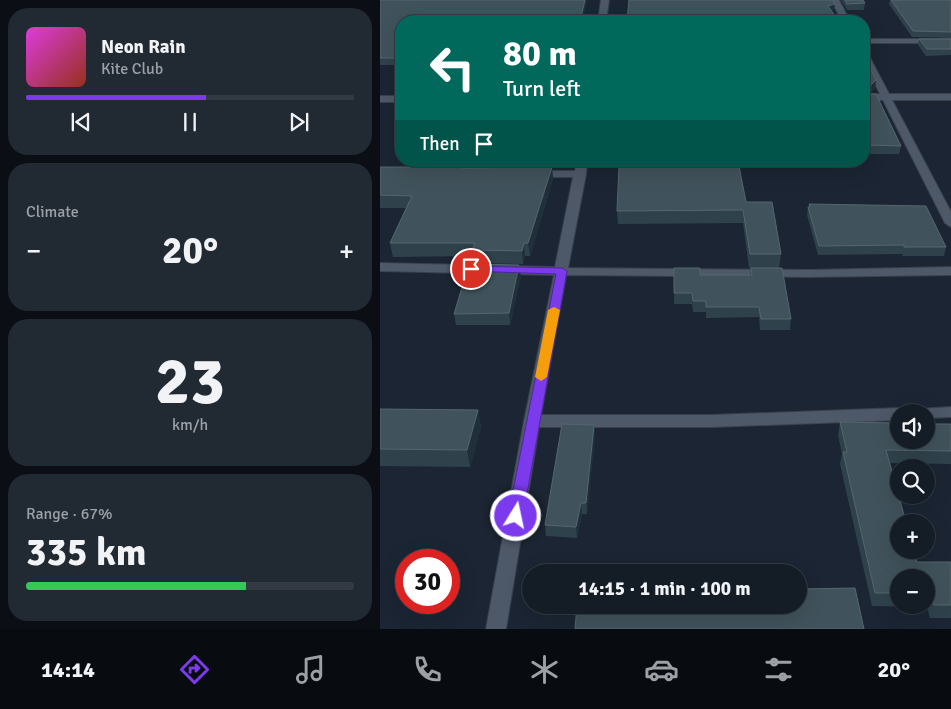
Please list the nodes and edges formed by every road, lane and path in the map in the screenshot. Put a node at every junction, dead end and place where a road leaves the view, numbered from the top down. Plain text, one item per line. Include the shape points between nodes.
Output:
1 (605, 0) edge
2 (835, 0) edge
3 (603, 15) edge
4 (843, 15) edge
5 (951, 41) edge
6 (870, 42) edge
7 (870, 65) edge
8 (870, 97) edge
9 (887, 97) junction
10 (951, 97) edge
11 (380, 99) edge
12 (395, 99) edge
13 (582, 168) edge
14 (524, 174) edge
15 (951, 223) edge
16 (380, 267) edge
17 (562, 271) junction
18 (951, 271) edge
19 (951, 412) edge
20 (935, 413) edge
21 (890, 414) edge
22 (532, 421) junction
23 (496, 629) edge

1 - 3 street
2 - 4 street
5 - 6 street
7 - 9 street
8 - 9 street
9 - 10 street
9 - 15 street
11 - 12 street
13 - 14 street
13 - 17 street
16 - 17 street
17 - 18 street
17 - 22 street
19 - 20 street
21 - 22 street via 712,421
22 - 23 street

